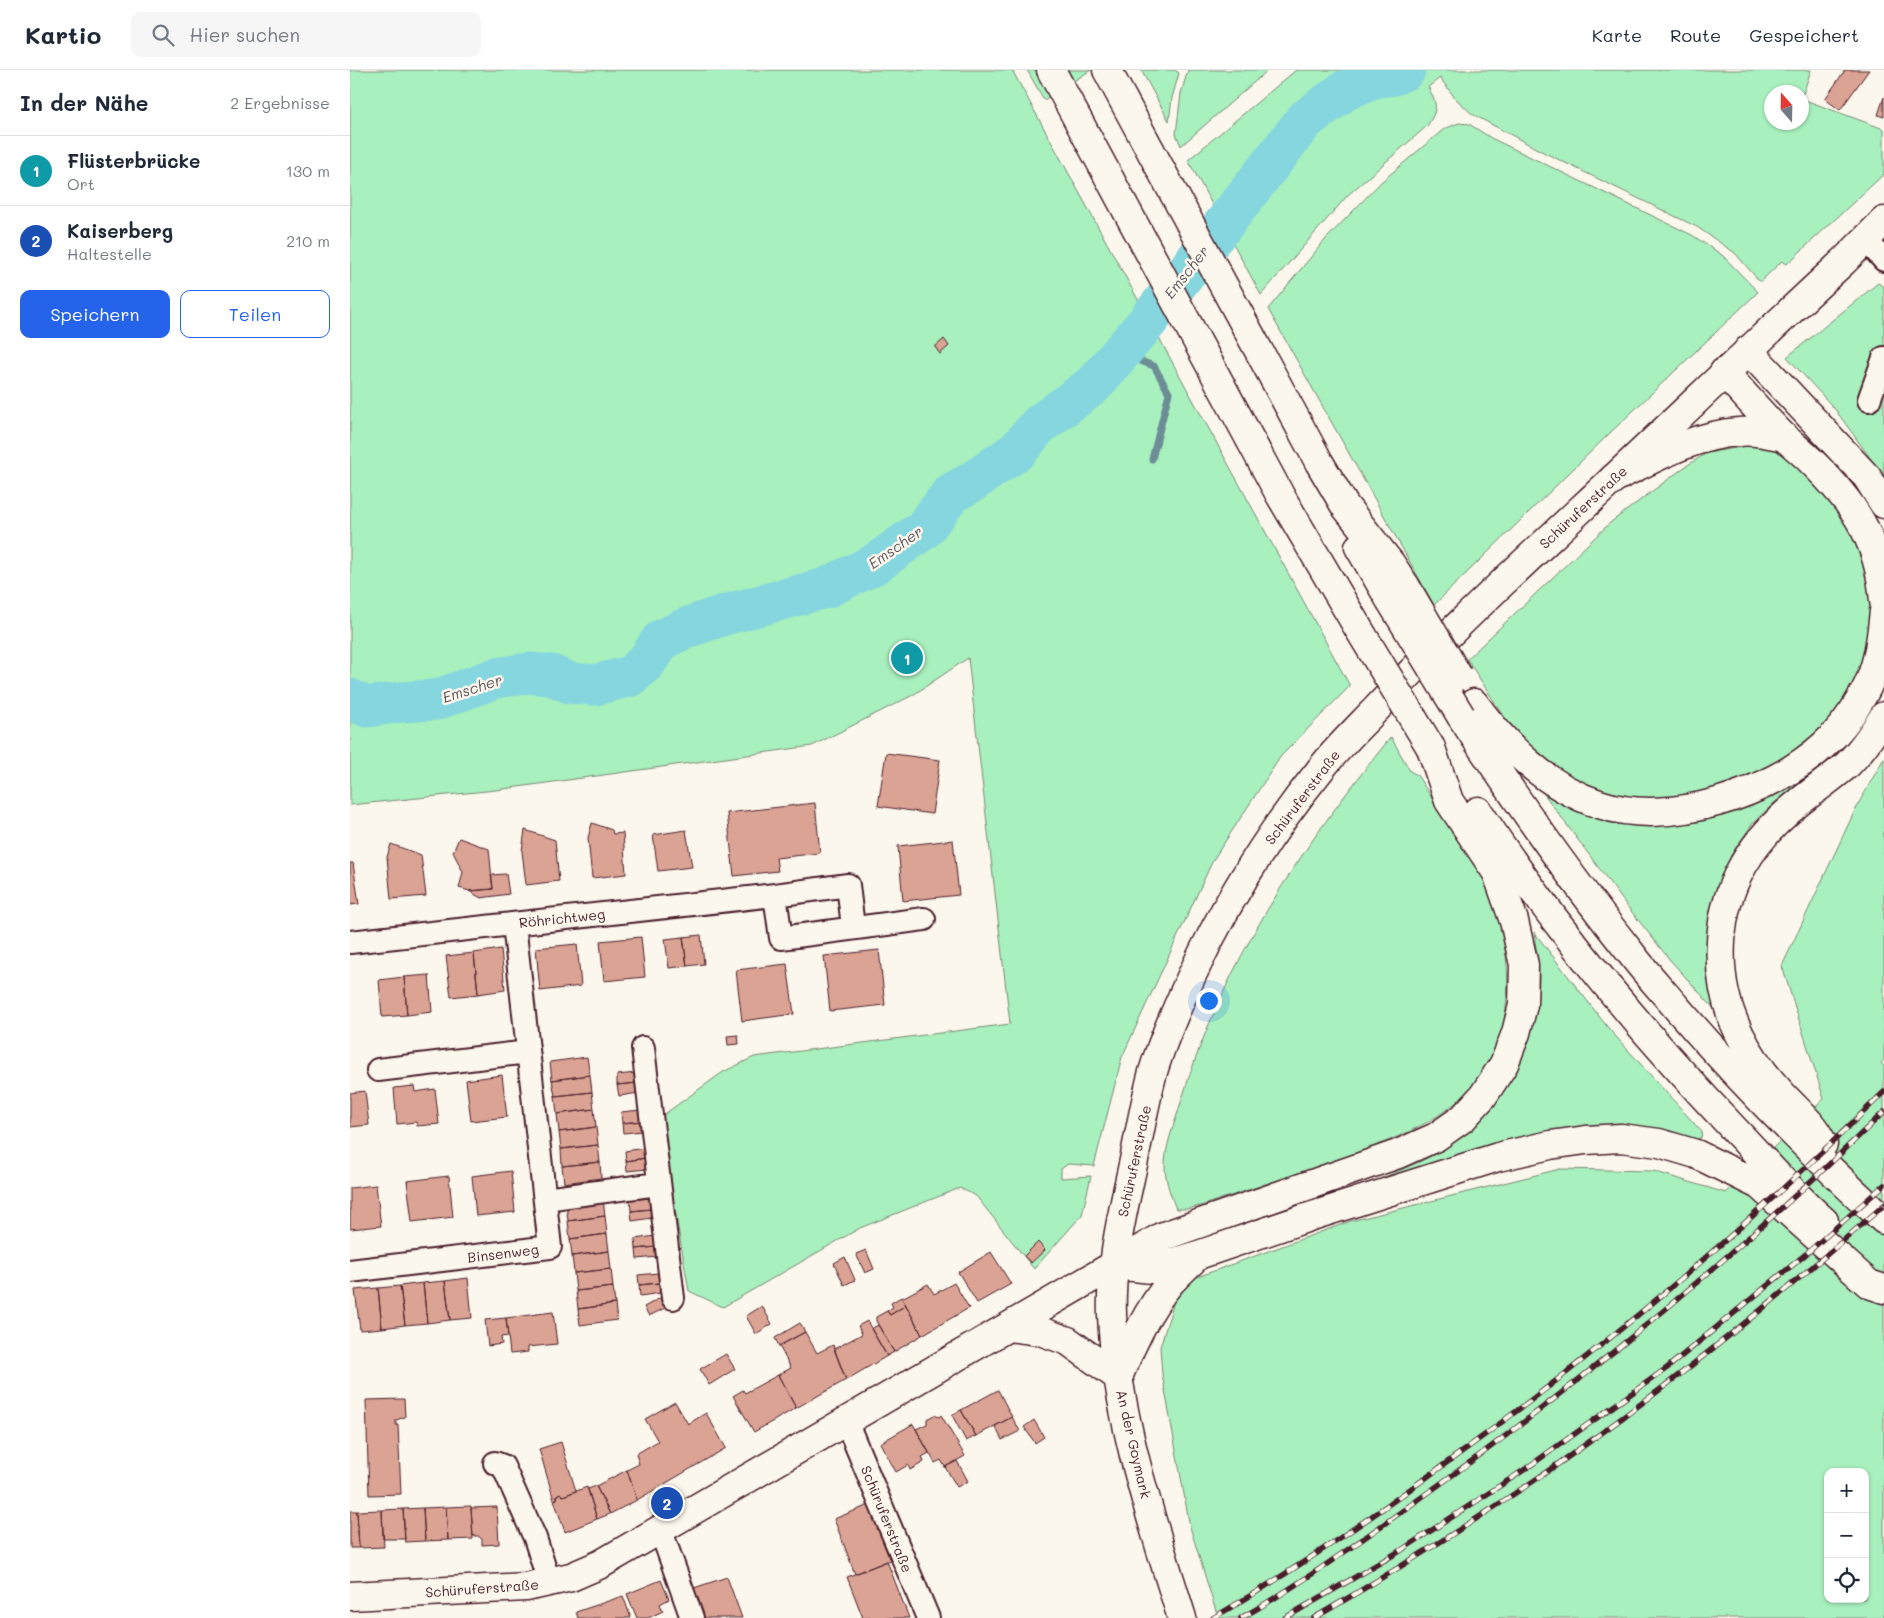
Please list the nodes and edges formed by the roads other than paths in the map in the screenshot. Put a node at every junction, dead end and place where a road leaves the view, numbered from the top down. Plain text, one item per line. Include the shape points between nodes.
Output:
1 (1051, 70) edge
2 (1108, 70) edge
3 (1875, 231) edge
4 (1884, 260) edge
5 (1748, 350) junction
6 (1884, 358) edge
7 (1724, 372) junction
8 (1869, 400) dead end
9 (1784, 437) junction
10 (1614, 478) junction
11 (1884, 504) edge
12 (1884, 601) edge
13 (1884, 611) edge
14 (1468, 709) junction
15 (1884, 716) edge
16 (1431, 748) junction
17 (775, 895) junction
18 (924, 919) dead end
19 (514, 924) junction
20 (853, 927) junction
21 (350, 942) edge
22 (643, 1048) dead end
23 (528, 1052) junction
24 (378, 1070) dead end
25 (1840, 1179) junction
26 (658, 1184) junction
27 (545, 1199) junction
28 (1884, 1220) edge
29 (1198, 1256) junction
30 (1114, 1265) junction
31 (350, 1272) edge
32 (1884, 1273) edge
33 (1884, 1289) edge
34 (673, 1298) dead end
35 (1008, 1327) junction
36 (1118, 1377) junction
37 (846, 1421) junction
38 (495, 1463) dead end
39 (661, 1531) junction
40 (549, 1582) junction
41 (350, 1596) edge
42 (692, 1618) edge
43 (928, 1618) edge
44 (1182, 1618) edge

1 - 16 main road, bridge via 1280,495
2 - 14 main road, bridge via 1319,462 1345,506 1392,564 1398,593
3 - 4 street
3 - 5 main road, Schüruferstraße
5 - 7 main road, Schüruferstraße
5 - 11 main road via 1867,477
6 - 8 street
7 - 9 main road
7 - 10 main road, Schüruferstraße
9 - 10 main road via 1739,431 1713,436 1678,447
9 - 12 main road via 1826,476 1858,515 1874,546
10 - 30 main road, Schüruferstraße via 1464,619 1326,762 1280,821 1236,890 1174,1015 1153,1072
13 - 14 main road via 1876,666 1846,720 1824,745 1799,765 1726,800 1680,810 1638,812 1600,805 1574,794 1525,761
14 - 25 main road via 1525,813 1631,954 1730,1068
15 - 25 main road via 1849,763 1795,805 1746,858 1731,889 1722,920 1723,988 1738,1032 1756,1064 1817,1130
16 - 30 main road via 1449,800 1497,873 1514,921 1524,965 1523,1004 1504,1064 1483,1096 1463,1118 1436,1137 1398,1154 1161,1236
16 - 32 main road via 1451,769 1514,862 1628,1012 1683,1075 1818,1215
17 - 19 street, Röhrichtweg
17 - 20 street via 781,938
17 - 20 street, Röhrichtweg via 848,884
18 - 20 street
19 - 21 street, Röhrichtweg
19 - 23 street, Binsenweg
22 - 26 street
23 - 24 street
23 - 27 street, Binsenweg
25 - 28 main road
26 - 27 street
26 - 34 street
27 - 31 street, Binsenweg via 550,1247
29 - 30 main road via 1152,1269
29 - 33 main road via 1498,1157 1550,1145 1621,1138 1660,1143 1696,1154 1758,1185 1869,1284
29 - 36 main road via 1155,1303
30 - 35 main road, Schüruferstraße
30 - 36 main road, An der Goymark via 1112,1314
35 - 36 main road via 1040,1331 1068,1341
35 - 37 main road, Schüruferstraße
36 - 44 main road, An der Goymark via 1135,1456
37 - 39 main road, Schüruferstraße
37 - 43 street, Schüruferstraße
38 - 40 street via 503,1466 535,1538
39 - 40 main road, Schüruferstraße via 601,1564
39 - 42 street
40 - 41 main road, Schüruferstraße via 502,1589

